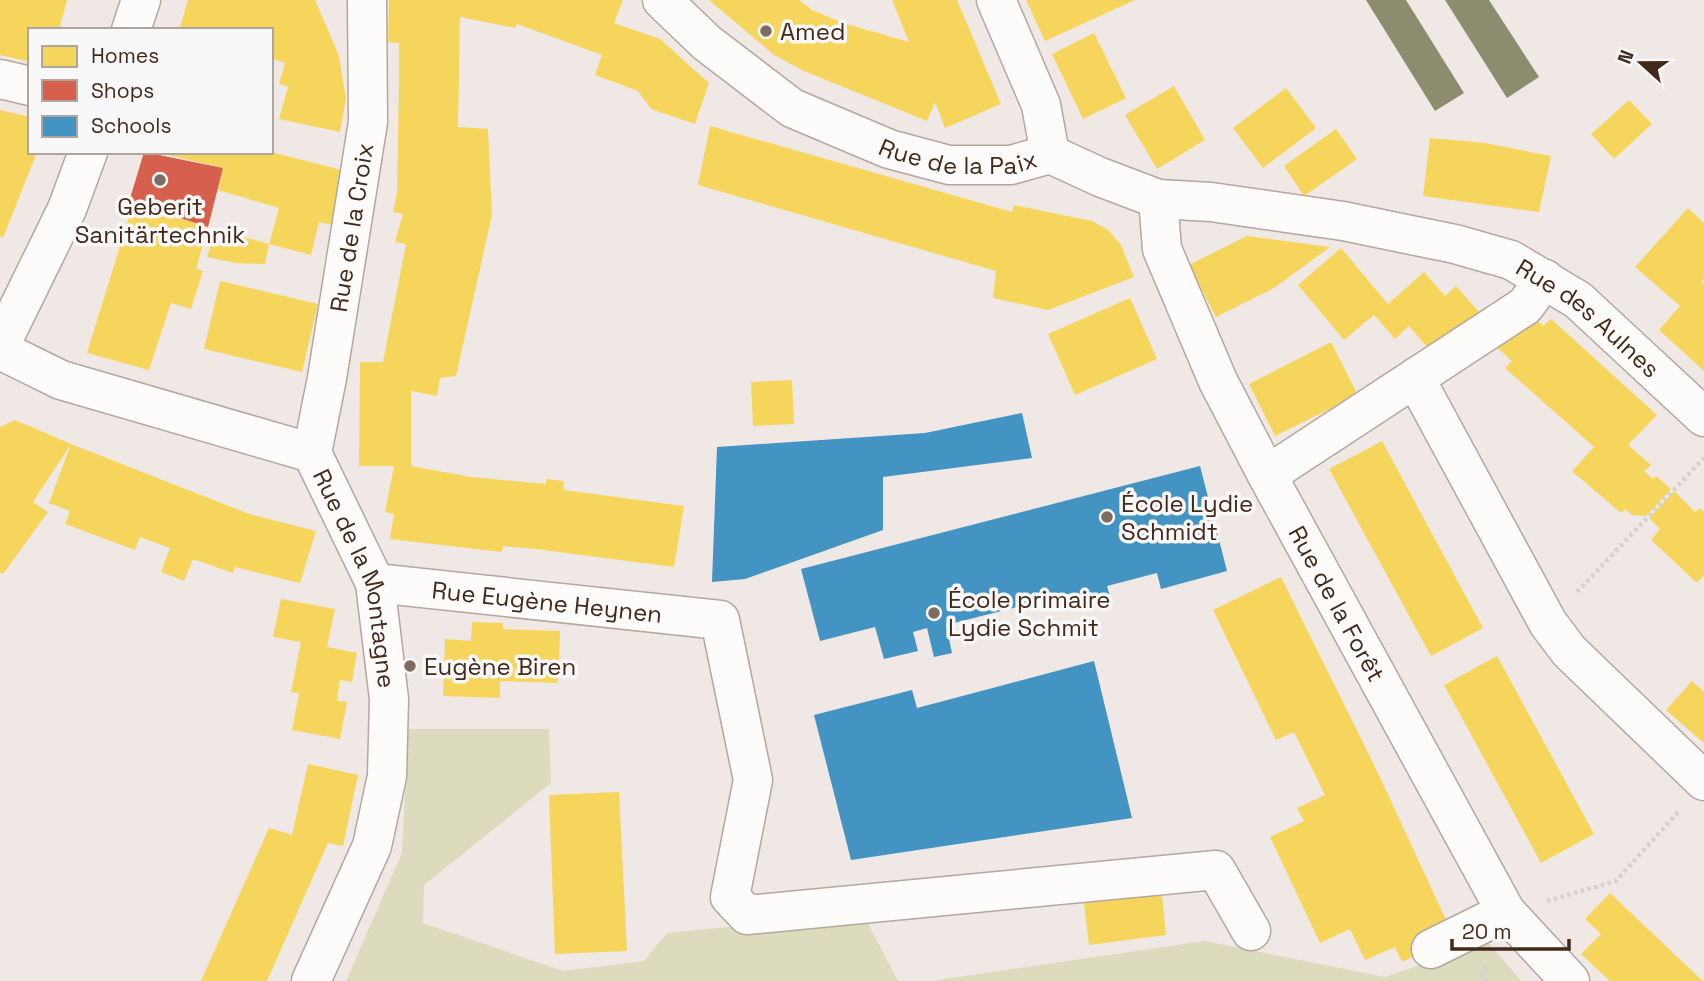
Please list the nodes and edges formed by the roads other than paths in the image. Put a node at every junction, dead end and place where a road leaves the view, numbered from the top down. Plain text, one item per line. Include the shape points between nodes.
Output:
1 (141, 0) edge
2 (368, 0) edge
3 (662, 0) edge
4 (996, 0) edge
5 (132, 28) edge
6 (0, 79) edge
7 (28, 86) edge
8 (87, 154) edge
9 (1050, 154) junction
10 (1158, 199) junction
11 (1455, 244) joint
12 (1545, 279) junction
13 (0, 348) edge
14 (1415, 378) junction
15 (1704, 417) edge
16 (312, 453) junction
17 (1267, 475) junction
18 (375, 583) junction
19 (1695, 792) edge
20 (1506, 912) junction
21 (1251, 932) dead end
22 (1431, 949) dead end
23 (311, 981) edge
24 (1570, 981) edge

1 - 5 street
2 - 16 street, Rue de la Croix via 368,122
3 - 9 street, Rue de la Paix via 707,43 792,108 889,149 950,165 1011,165
4 - 9 street via 1041,105
6 - 7 street
8 - 13 street via 67,209
9 - 10 street, Rue de la Paix
10 - 11 street, Rue de la Paix via 1343,221
10 - 17 street, Rue de la Forêt via 1162,249 1218,381
11 - 12 street, Rue des Aulnes via 1511,260
12 - 14 street via 1525,306
12 - 15 street, Rue des Aulnes via 1578,300
13 - 16 street, Rue de la Montagne via 61,380
14 - 17 street
14 - 19 street via 1548,623
16 - 18 street, Rue de la Montagne
17 - 20 street, Rue de la Forêt
18 - 21 street, Rue Eugène Heynen via 720,620 753,780 730,897 747,915 1216,870
18 - 23 street, Rue de la Montagne via 389,699 387,776 372,846
20 - 22 street
20 - 24 street, Rue de la Forêt

